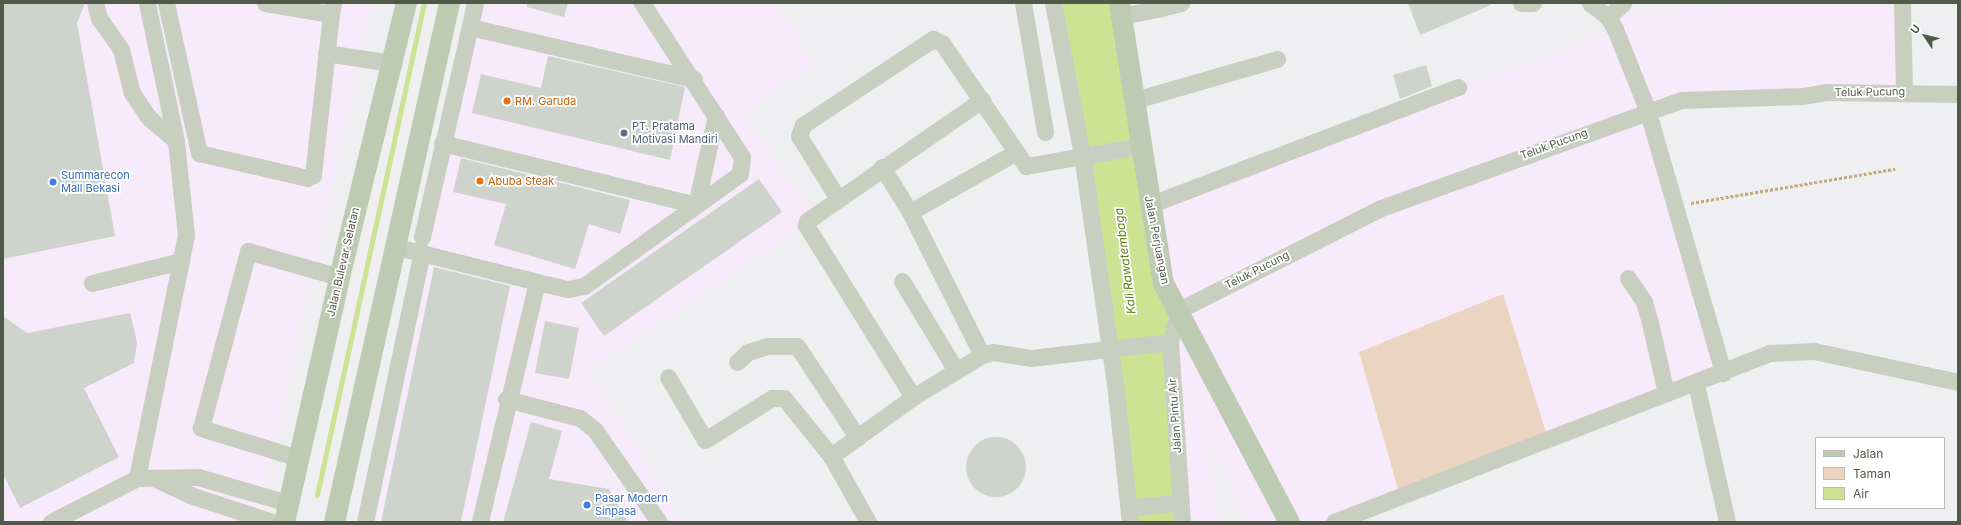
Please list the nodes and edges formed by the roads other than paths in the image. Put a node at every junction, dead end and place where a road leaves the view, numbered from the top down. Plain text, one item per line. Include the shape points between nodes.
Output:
1 (95, 3) edge
2 (147, 3) edge
3 (166, 3) edge
4 (265, 3) edge
5 (406, 3) edge
6 (449, 3) edge
7 (475, 3) edge
8 (642, 3) edge
9 (1023, 3) edge
10 (1053, 3) edge
11 (1181, 3) edge
12 (1521, 3) edge
13 (1533, 3) edge
14 (1590, 3) edge
15 (1623, 3) edge
16 (1902, 3) edge
17 (1156, 6) edge
18 (332, 8) edge
19 (1120, 9) edge
20 (1608, 16) junction
21 (470, 27) junction
22 (326, 53) junction
23 (1277, 58) dead end
24 (391, 63) junction
25 (694, 79) junction
26 (1458, 87) dead end
27 (1904, 91) junction
28 (1958, 94) edge
29 (982, 100) junction
30 (1135, 100) junction
31 (1647, 109) junction
32 (716, 115) junction
33 (1045, 132) dead end
34 (176, 141) junction
35 (442, 144) junction
36 (1134, 147) junction
37 (1016, 152) junction
38 (1086, 155) junction
39 (882, 167) junction
40 (837, 197) junction
41 (696, 205) junction
42 (1149, 205) junction
43 (910, 212) junction
44 (422, 244) junction
45 (393, 246) junction
46 (181, 261) junction
47 (339, 277) junction
48 (1628, 278) dead end
49 (902, 281) dead end
50 (537, 282) junction
51 (92, 283) dead end
52 (1178, 310) junction
53 (1170, 342) junction
54 (1110, 351) junction
55 (982, 355) junction
56 (737, 362) dead end
57 (955, 369) junction
58 (1723, 373) junction
59 (668, 377) dead end
60 (1958, 382) edge
61 (1696, 384) junction
62 (1666, 393) junction
63 (913, 397) junction
64 (506, 399) junction
65 (858, 438) junction
66 (831, 456) junction
67 (298, 458) junction
68 (145, 478) junction
69 (1174, 503) junction
70 (286, 513) edge
71 (1132, 513) edge
72 (69, 518) edge
73 (51, 522) edge
74 (272, 522) edge
75 (334, 522) edge
76 (365, 522) edge
77 (480, 522) edge
78 (659, 522) edge
79 (869, 522) edge
80 (1182, 522) edge
81 (1289, 522) edge
82 (1334, 522) edge
83 (1727, 522) edge

1 - 34 street via 99,18 121,50 132,93 149,118
2 - 34 street
3 - 22 street via 199,153 204,156 311,177
4 - 18 street
5 - 24 main road, Jalan Bulevar Selatan
6 - 45 main road
7 - 21 street
8 - 25 street
9 - 33 street
10 - 38 street
11 - 17 street
12 - 13 street
14 - 20 street
15 - 20 street
16 - 27 street
17 - 19 street
18 - 22 street
19 - 30 main road, Jalan Perjuangan
20 - 31 street
21 - 25 street
21 - 35 street
22 - 24 street
23 - 30 street
24 - 47 main road, Jalan Bulevar Selatan
25 - 32 street
26 - 42 street
27 - 28 street, Teluk Pucung
27 - 31 street, Teluk Pucung via 1681,100
29 - 37 street
29 - 39 street
29 - 40 street via 942,43 933,40 803,125 799,136
30 - 36 main road, Jalan Perjuangan
31 - 52 street, Teluk Pucung via 1381,208
31 - 58 street
32 - 41 street
32 - 41 street via 742,157 740,174
34 - 46 street via 186,235
35 - 41 street
35 - 44 street
36 - 38 street
36 - 42 main road, Jalan Perjuangan
37 - 38 street via 1029,168
37 - 43 street
38 - 54 street
39 - 40 street
39 - 43 street
40 - 63 street via 810,217 806,225
41 - 50 street via 584,286 568,289
42 - 52 main road, Jalan Perjuangan via 1163,283
43 - 55 street
44 - 45 street
44 - 50 street
44 - 76 street
45 - 75 main road
46 - 51 street
46 - 68 street
47 - 67 main road, Jalan Bulevar Selatan
47 - 67 street via 248,251 201,428
48 - 62 street via 1644,302
49 - 57 street
50 - 64 street
52 - 53 street, Jalan Pintu Air
52 - 81 main road, Jalan Perjuangan
53 - 54 street
53 - 69 street, Jalan Pintu Air
54 - 55 street via 1031,358 993,352
54 - 71 street
55 - 57 street
56 - 65 street via 748,352 768,346 797,346
57 - 63 street
58 - 60 street via 1770,353 1814,351
58 - 61 street
59 - 66 street via 705,440 778,397 784,398
61 - 62 street
61 - 83 street
62 - 82 street
63 - 65 street
64 - 77 street
64 - 78 street via 580,418 595,430
65 - 66 street
66 - 79 street
67 - 70 main road, Jalan Bulevar Selatan
68 - 70 street via 198,477
68 - 72 street
68 - 74 street
69 - 71 street
69 - 80 street, Jalan Pintu Air
72 - 73 street

